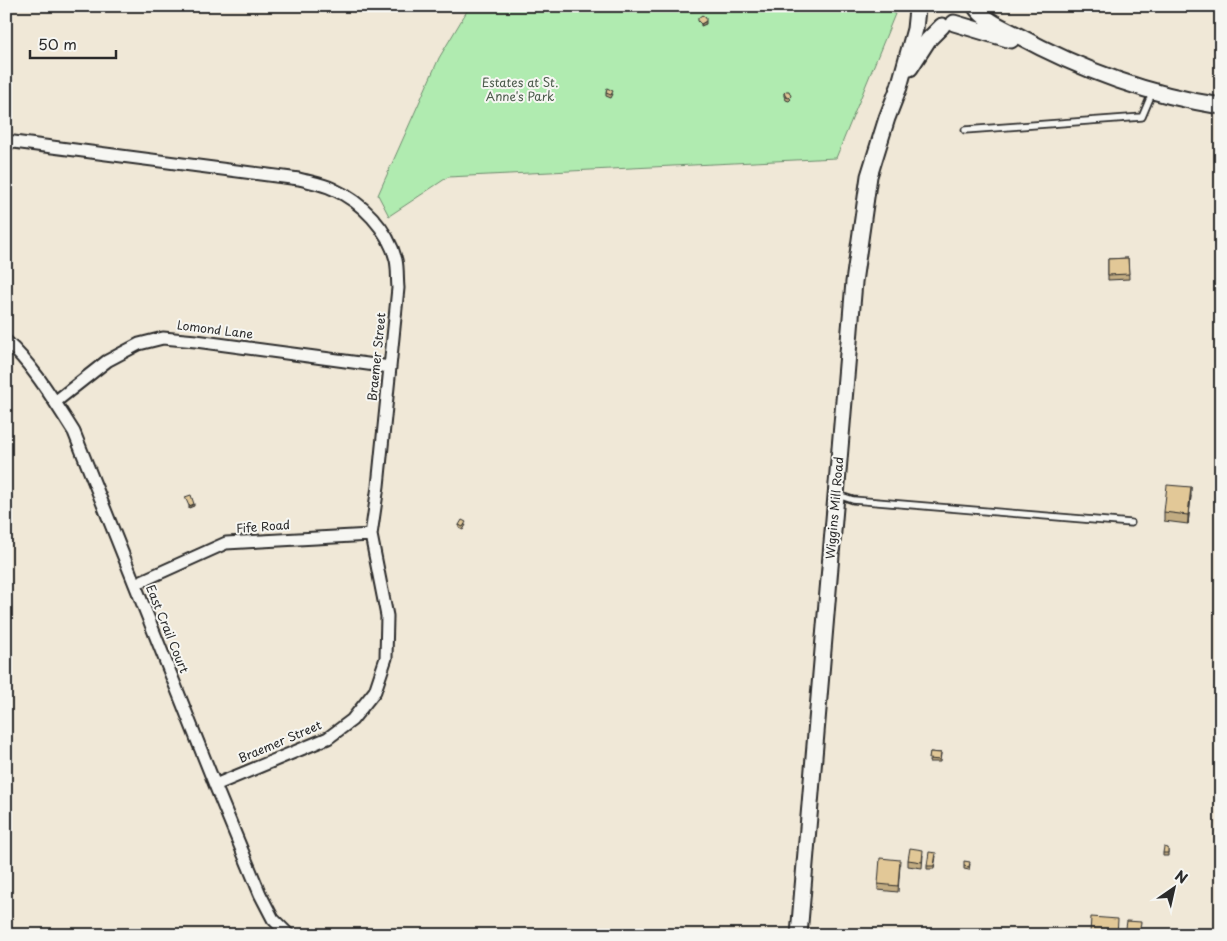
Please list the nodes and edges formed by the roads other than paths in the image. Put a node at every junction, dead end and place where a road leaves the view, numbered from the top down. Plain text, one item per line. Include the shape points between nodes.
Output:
1 (970, 6) edge
2 (974, 6) edge
3 (916, 8) edge
4 (948, 24) junction
5 (1041, 48) junction
6 (899, 87) junction
7 (1153, 91) junction
8 (1221, 106) edge
9 (965, 130) dead end
10 (6, 141) edge
11 (6, 341) edge
12 (390, 367) junction
13 (55, 402) junction
14 (836, 494) junction
15 (1132, 523) dead end
16 (371, 535) junction
17 (135, 584) junction
18 (215, 785) junction
19 (289, 935) edge
20 (799, 935) edge

1 - 4 street, Wiggins Mill Road via 962,18
2 - 5 street via 988,19
3 - 4 street via 933,24
3 - 6 street, Wiggins Mill Road via 915,29
4 - 5 street
4 - 6 street, Wiggins Mill Road via 931,35
5 - 7 street
6 - 14 street, Wiggins Mill Road via 869,176 854,282
7 - 8 street
7 - 9 lane via 1142,117
10 - 12 street, Braemer Street via 299,179 333,188 374,218 396,261 398,288
11 - 13 street, East Crail Court
12 - 13 street, Lomond Lane via 163,338 138,344 107,361
12 - 16 street, Braemer Street
13 - 17 street, East Crail Court via 74,432
14 - 15 lane via 853,500
14 - 20 street, Wiggins Mill Road
16 - 17 street, Fife Road via 226,543
16 - 18 street, Braemer Street via 387,616 386,658 375,691 352,720 328,738
17 - 18 street, East Crail Court
18 - 19 street, East Crail Court via 260,894 273,919

